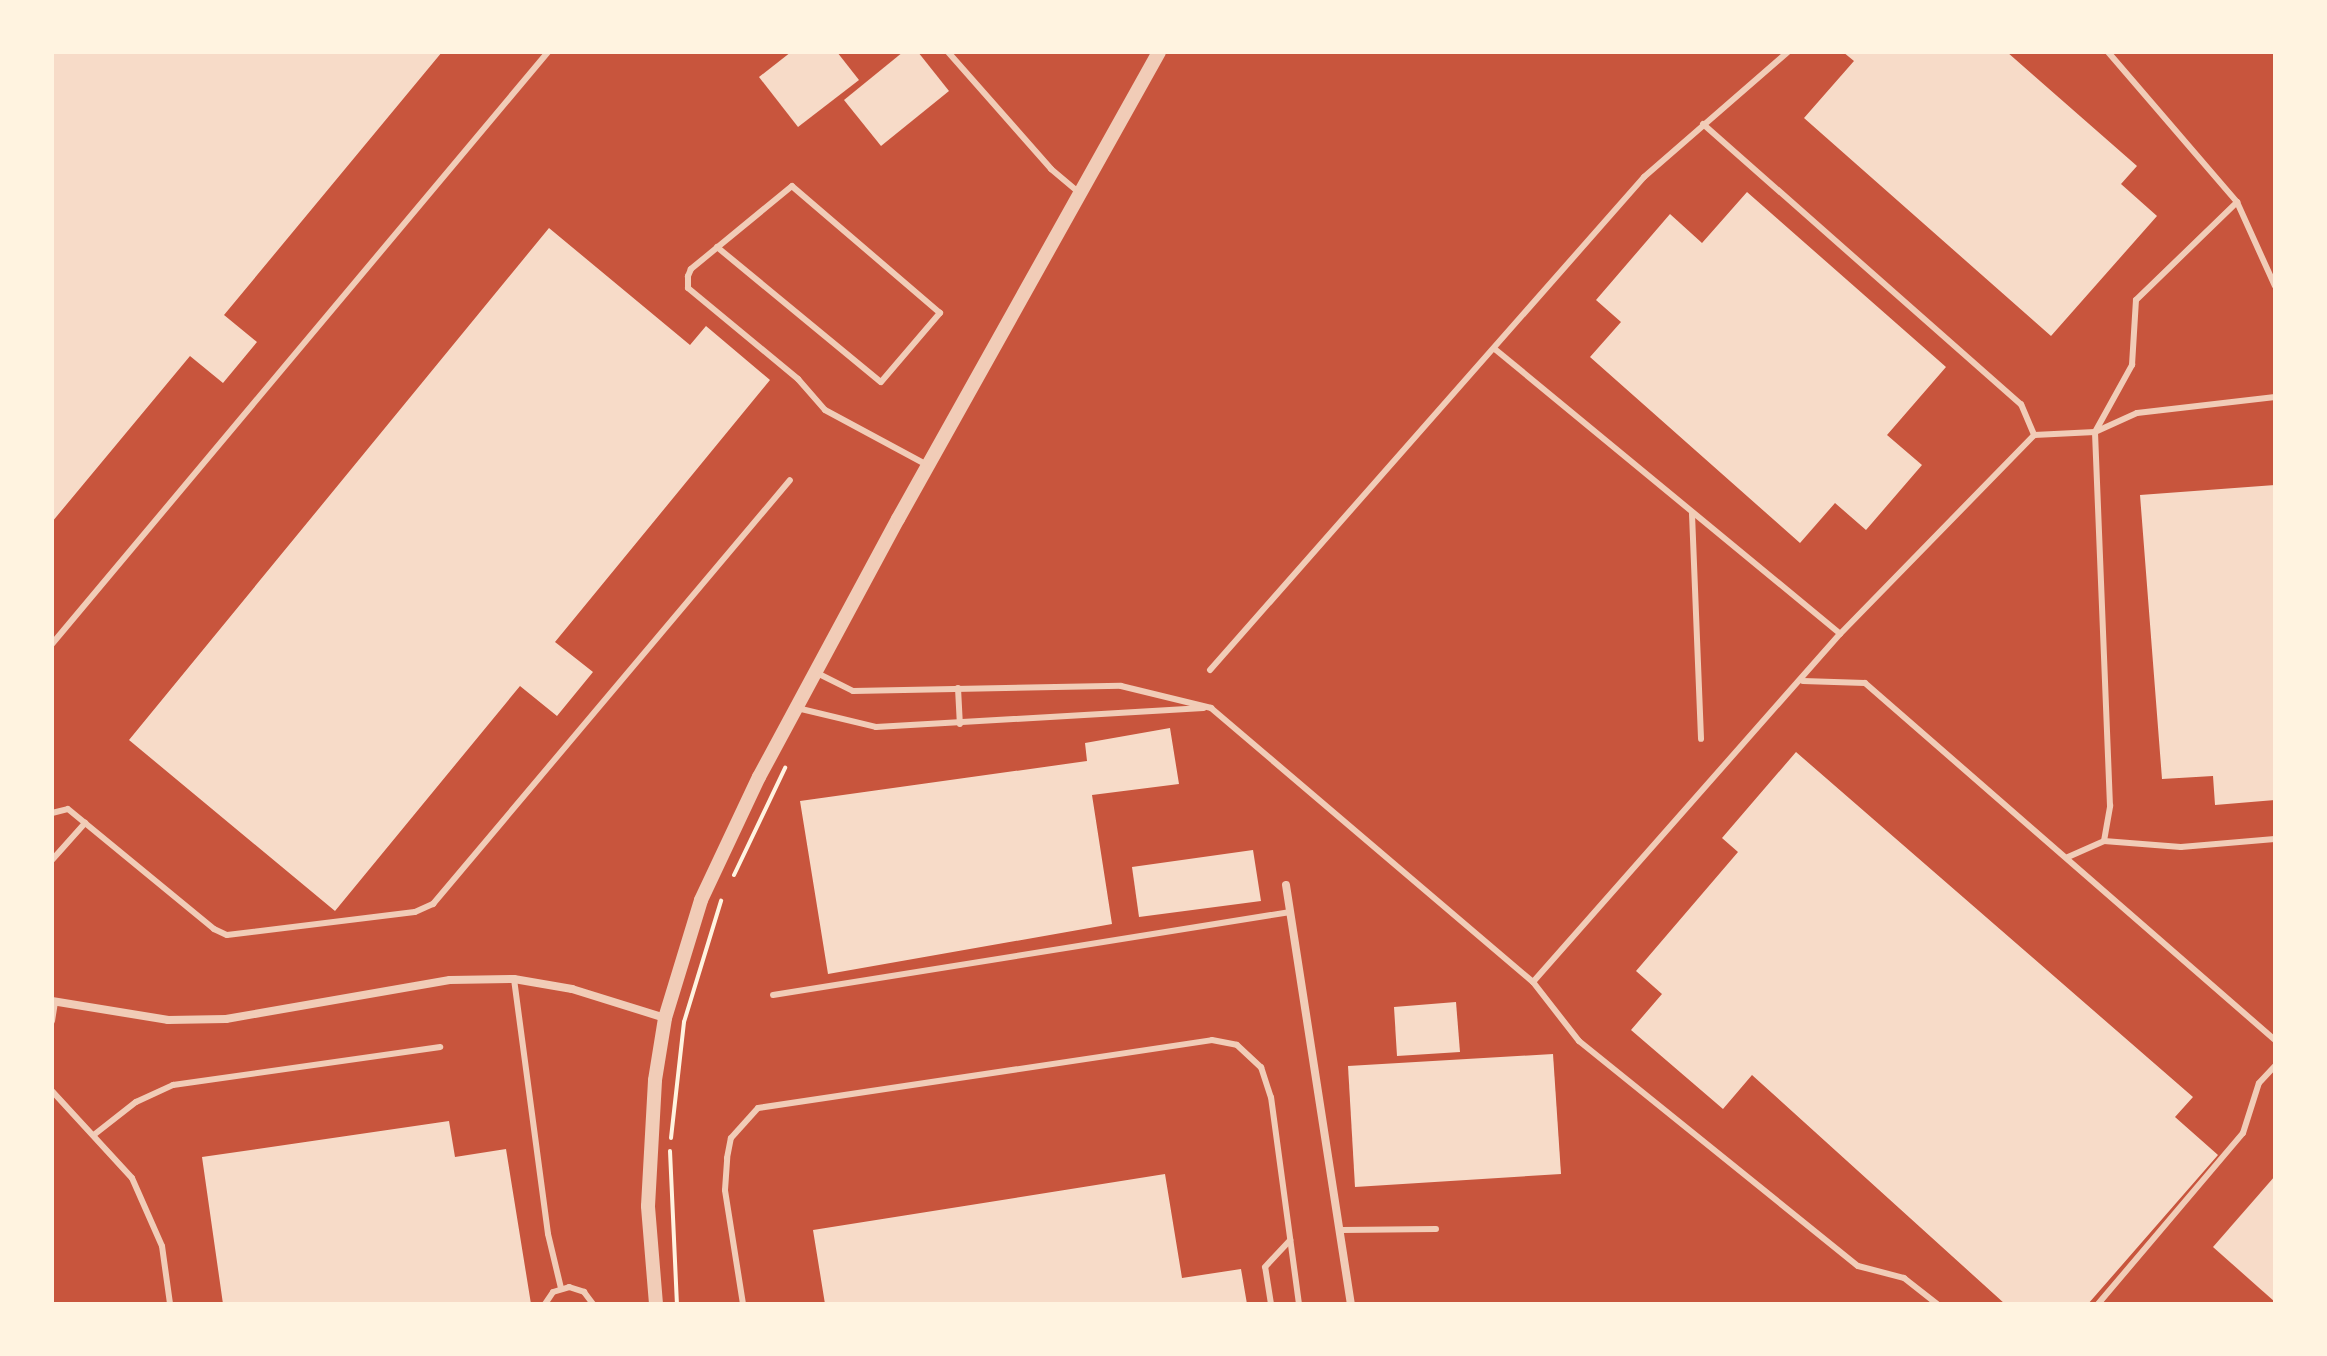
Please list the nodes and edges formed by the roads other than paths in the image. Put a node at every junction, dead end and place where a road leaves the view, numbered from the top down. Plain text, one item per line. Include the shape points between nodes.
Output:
1 (548, 52) edge
2 (948, 52) edge
3 (1159, 52) edge
4 (1788, 52) edge
5 (2108, 52) edge
6 (1703, 124) junction
7 (1080, 193) junction
8 (2237, 202) junction
9 (717, 247) junction
10 (2275, 286) edge
11 (1496, 350) junction
12 (2275, 397) edge
13 (2095, 432) junction
14 (2034, 435) junction
15 (928, 466) junction
16 (790, 480) dead end
17 (1692, 514) junction
18 (1840, 634) junction
19 (52, 644) edge
20 (1210, 670) dead end
21 (817, 673) junction
22 (1803, 681) junction
23 (958, 688) junction
24 (797, 708) junction
25 (1211, 708) junction
26 (960, 724) junction
27 (1701, 739) dead end
28 (52, 813) edge
29 (85, 823) junction
30 (2275, 839) edge
31 (2104, 841) junction
32 (2068, 857) junction
33 (52, 860) edge
34 (1286, 885) dead end
35 (1290, 912) junction
36 (514, 979) junction
37 (1533, 982) junction
38 (773, 995) dead end
39 (54, 1001) edge
40 (665, 1018) junction
41 (52, 1021) edge
42 (2275, 1040) edge
43 (440, 1047) dead end
44 (2275, 1066) edge
45 (52, 1091) edge
46 (95, 1134) junction
47 (1436, 1229) dead end
48 (1342, 1230) junction
49 (1290, 1240) junction
50 (561, 1288) junction
51 (170, 1304) edge
52 (545, 1304) edge
53 (593, 1304) edge
54 (656, 1304) edge
55 (743, 1304) edge
56 (1271, 1304) edge
57 (1299, 1304) edge
58 (1351, 1304) edge
59 (1937, 1304) edge
60 (2098, 1304) edge

1 - 19 lane
2 - 7 lane via 1051,169
3 - 7 street
4 - 6 lane
5 - 8 lane
6 - 11 lane via 1644,177
6 - 14 lane via 2021,404
7 - 15 street
8 - 10 lane
8 - 13 lane via 2136,300 2132,365
9 - 9 lane via 881,382 940,313 792,186
9 - 15 lane via 691,269 688,288 798,379 825,410
11 - 17 lane
11 - 20 lane
12 - 13 lane via 2137,413
13 - 14 lane
13 - 31 lane via 2110,806
14 - 18 lane
15 - 21 street
16 - 29 lane via 433,904 415,912 227,935
17 - 18 lane
17 - 27 lane
18 - 22 lane
21 - 23 lane via 853,691
21 - 24 street
22 - 32 lane via 1865,683
22 - 37 lane
23 - 25 lane via 1121,686
23 - 26 lane
24 - 26 lane via 876,727
24 - 40 street via 723,848 687,939
25 - 26 lane
25 - 37 lane
28 - 29 lane via 68,809
29 - 33 lane
30 - 31 lane via 2181,847
31 - 32 lane
32 - 42 lane
34 - 35 street
35 - 38 lane
35 - 48 street
36 - 39 street via 450,980 226,1019 168,1020
36 - 40 street via 572,989
36 - 50 lane via 548,1234
37 - 59 lane via 1579,1041 1858,1266 1904,1278
39 - 41 lane
40 - 54 street via 649,1159
43 - 46 lane via 173,1085 136,1102
44 - 60 lane via 2259,1083 2243,1133
45 - 46 lane via 73,1118
46 - 51 lane via 132,1178 147,1209 162,1246
47 - 48 lane
48 - 58 street
49 - 55 lane via 1271,1097 1261,1067 1237,1045 1182,1043 758,1108 731,1138 727,1158 725,1190
49 - 56 lane via 1265,1267
49 - 57 lane
50 - 52 lane
50 - 53 lane via 577,1288

